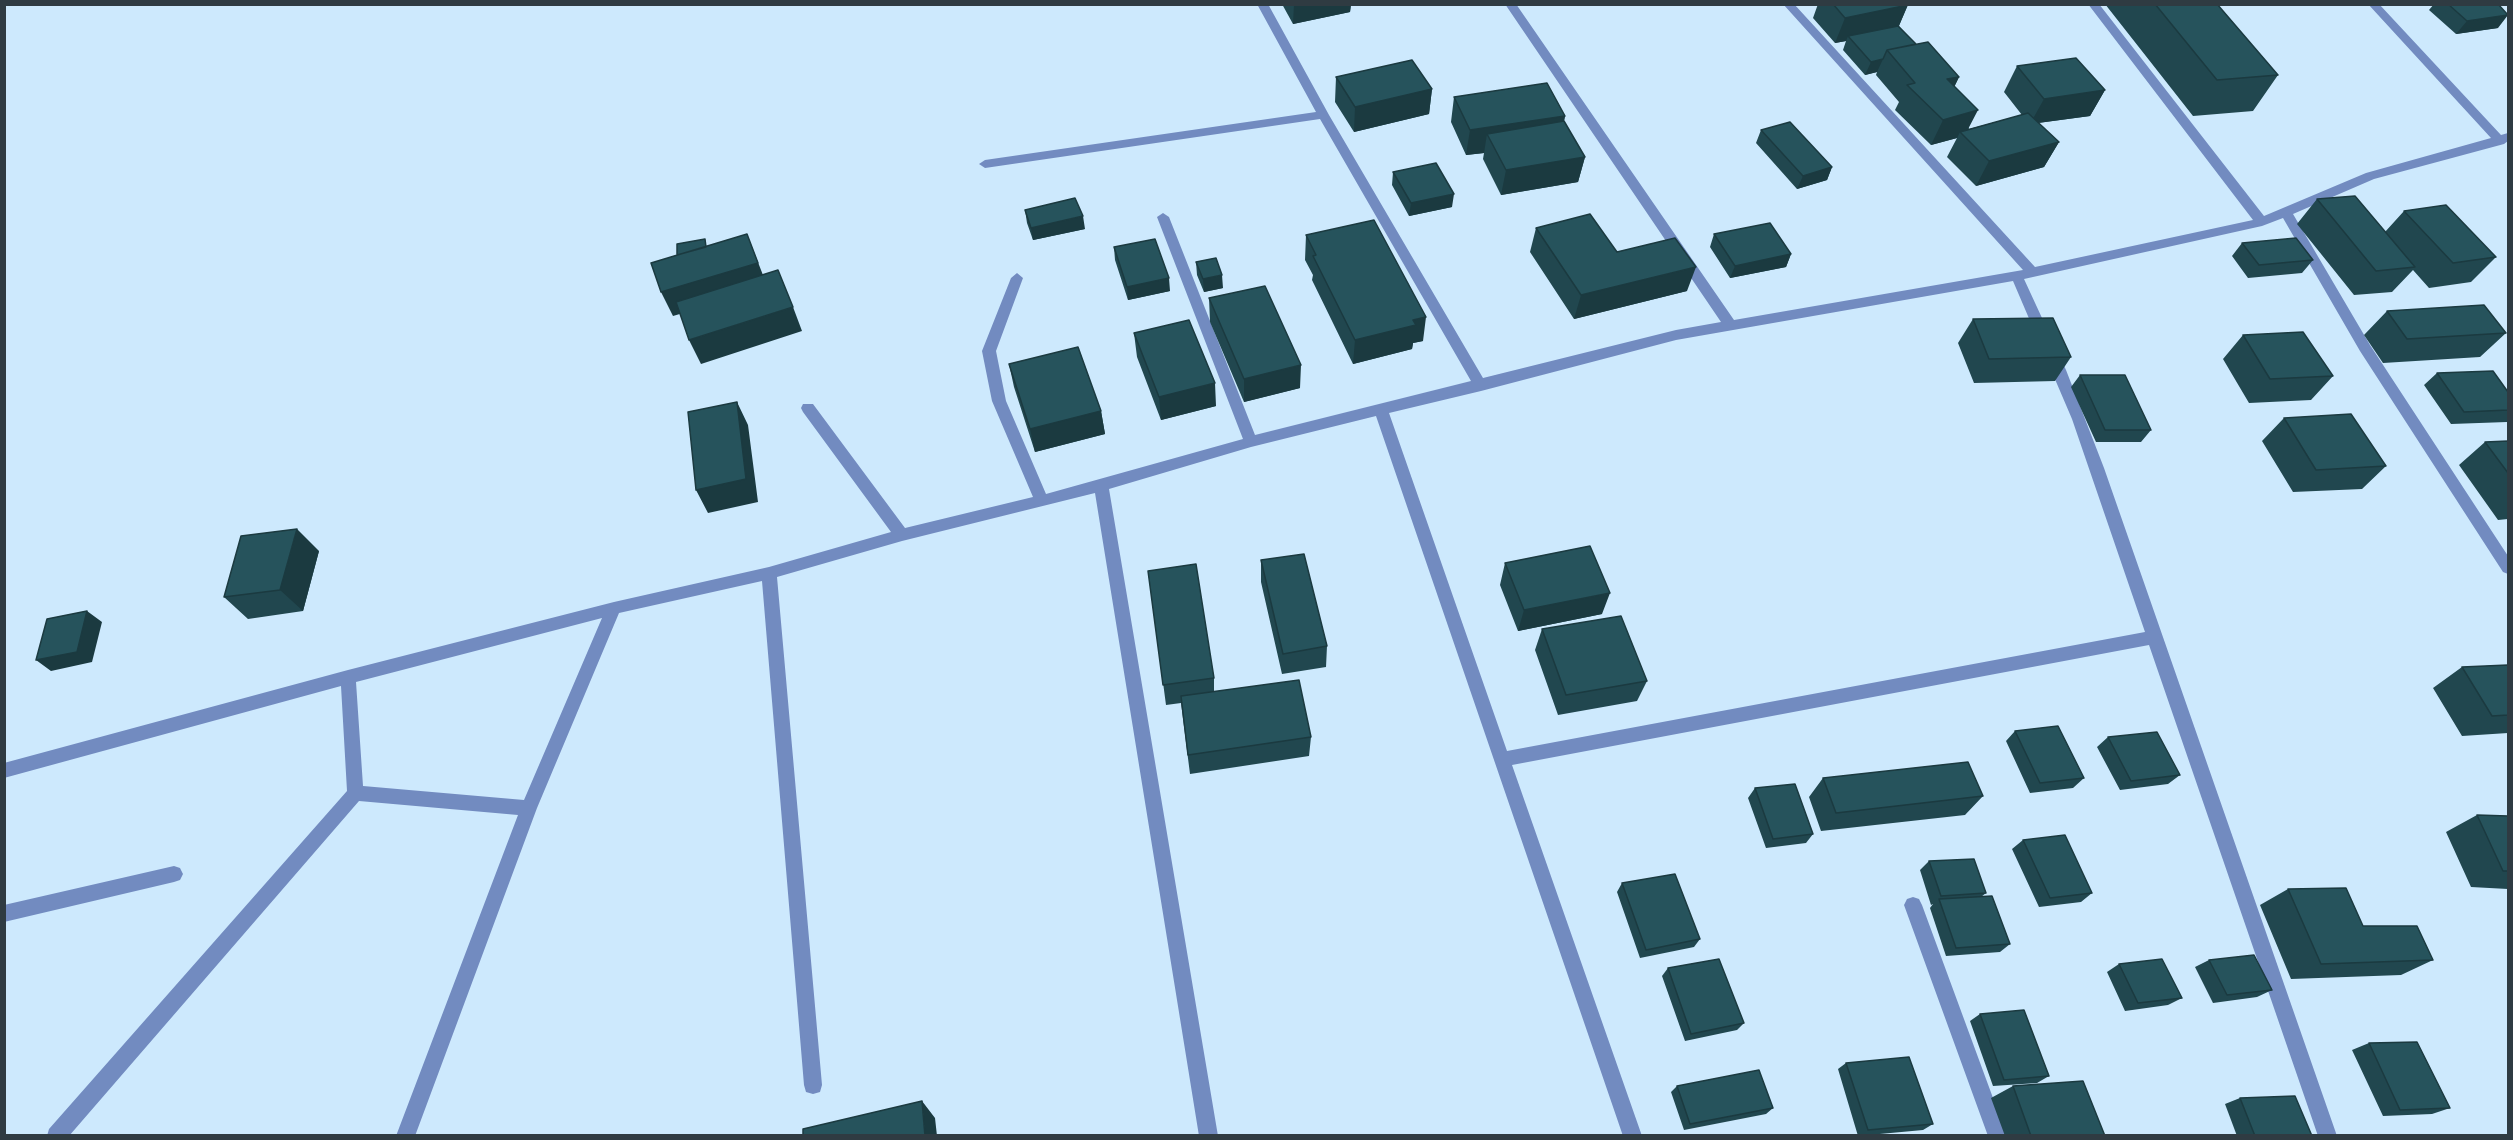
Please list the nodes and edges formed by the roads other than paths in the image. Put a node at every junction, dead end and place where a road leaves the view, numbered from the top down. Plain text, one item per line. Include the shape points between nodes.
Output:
1 (1262, 4) edge
2 (1510, 4) edge
3 (1788, 4) edge
4 (2093, 4) edge
5 (2373, 4) edge
6 (1323, 115) junction
7 (2504, 139) edge
8 (985, 164) dead end
9 (2285, 211) junction
10 (1163, 217) dead end
11 (2262, 222) junction
12 (2024, 273) junction
13 (1017, 278) dead end
14 (1731, 326) junction
15 (1481, 386) junction
16 (808, 408) dead end
17 (1381, 411) junction
18 (1251, 442) junction
19 (1101, 486) junction
20 (1041, 499) junction
21 (902, 535) junction
22 (2508, 568) edge
23 (769, 573) junction
24 (614, 608) junction
25 (2154, 637) junction
26 (348, 677) junction
27 (1502, 759) junction
28 (4, 771) edge
29 (355, 793) junction
30 (529, 808) junction
31 (174, 874) dead end
32 (1913, 904) dead end
33 (4, 914) edge
34 (813, 1086) dead end
35 (56, 1136) edge
36 (405, 1136) edge
37 (1209, 1136) edge
38 (1633, 1136) edge
39 (1998, 1136) edge
40 (2328, 1136) edge

1 - 6 street
2 - 14 street
3 - 12 street
4 - 11 street
5 - 7 street
6 - 8 street
6 - 15 street
7 - 9 street via 2370,176
9 - 11 street
9 - 22 street via 2365,348
10 - 18 street
11 - 12 street
12 - 14 street
12 - 25 street
13 - 20 street via 989,351 999,401
14 - 15 street via 1676,335
15 - 17 street
16 - 21 street
17 - 18 street
17 - 27 street
18 - 19 street
19 - 20 street
19 - 37 street
20 - 21 street
21 - 23 street
23 - 24 street
23 - 34 street
24 - 26 street
24 - 30 street
25 - 27 street
25 - 40 street
26 - 28 street
26 - 29 street
27 - 38 street
29 - 30 street
29 - 35 street
30 - 36 street
31 - 33 street
32 - 39 street

